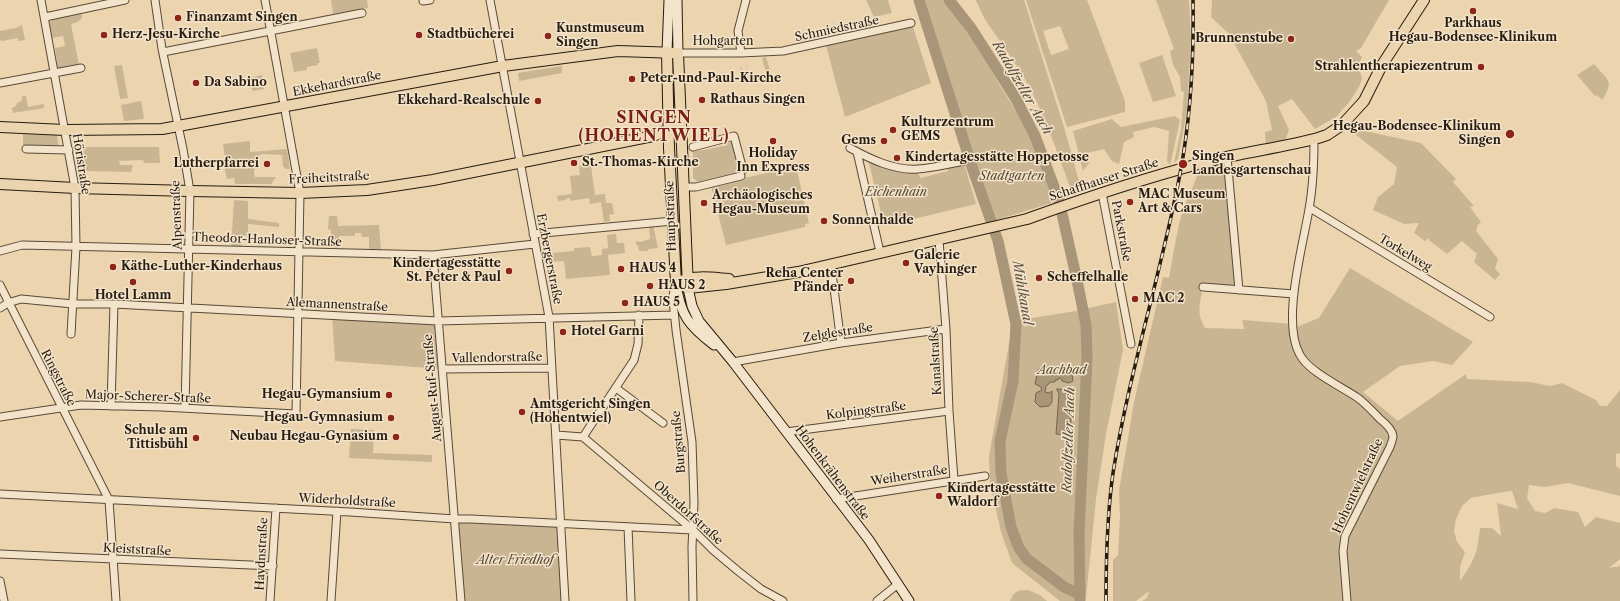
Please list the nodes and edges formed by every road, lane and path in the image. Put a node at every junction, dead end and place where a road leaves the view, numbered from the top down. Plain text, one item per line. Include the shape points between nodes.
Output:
1 (41, 0) edge
2 (125, 0) edge
3 (155, 0) edge
4 (265, 0) edge
5 (490, 0) edge
6 (669, 0) edge
7 (676, 0) edge
8 (746, 0) edge
9 (1424, 0) edge
10 (362, 13) dead end
11 (45, 17) junction
12 (911, 23) dead end
13 (270, 32) junction
14 (163, 52) junction
15 (667, 52) junction
16 (767, 52) joint
17 (678, 53) junction
18 (741, 53) junction
19 (503, 66) junction
20 (81, 68) dead end
21 (54, 72) junction
22 (0, 83) edge
23 (283, 107) junction
24 (681, 125) junction
25 (0, 127) edge
26 (178, 127) junction
27 (65, 130) junction
28 (669, 131) junction
29 (654, 136) junction
30 (1314, 140) junction
31 (693, 147) dead end
32 (669, 148) junction
33 (850, 148) dead end
34 (26, 149) dead end
35 (69, 150) junction
36 (857, 152) junction
37 (1227, 157) junction
38 (964, 161) dead end
39 (521, 162) junction
40 (0, 184) edge
41 (683, 186) junction
42 (75, 188) junction
43 (190, 191) junction
44 (300, 193) junction
45 (1102, 193) junction
46 (1310, 208) junction
47 (673, 221) junction
48 (533, 234) junction
49 (939, 240) junction
50 (534, 244) junction
51 (76, 247) junction
52 (190, 249) junction
53 (0, 251) edge
54 (299, 252) junction
55 (880, 252) junction
56 (433, 255) junction
57 (831, 264) junction
58 (676, 283) junction
59 (687, 283) junction
60 (0, 285) edge
61 (1204, 287) dead end
62 (1239, 290) junction
63 (1294, 294) junction
64 (8, 303) junction
65 (73, 304) junction
66 (114, 304) junction
67 (0, 308) edge
68 (188, 308) junction
69 (298, 314) junction
70 (639, 315) junction
71 (679, 315) junction
72 (548, 317) junction
73 (1490, 317) dead end
74 (438, 320) junction
75 (699, 321) junction
76 (946, 329) junction
77 (72, 334) dead end
78 (841, 343) junction
79 (1131, 344) dead end
80 (734, 362) junction
81 (552, 368) junction
82 (442, 369) junction
83 (616, 388) junction
84 (111, 406) junction
85 (60, 408) junction
86 (185, 408) junction
87 (949, 411) junction
88 (0, 417) edge
89 (662, 423) dead end
90 (786, 432) junction
91 (556, 435) junction
92 (583, 437) junction
93 (985, 476) dead end
94 (954, 480) junction
95 (0, 494) edge
96 (836, 499) junction
97 (109, 500) junction
98 (276, 508) junction
99 (337, 511) junction
100 (455, 519) junction
101 (560, 524) junction
102 (628, 527) junction
103 (693, 530) junction
104 (0, 554) edge
105 (113, 560) junction
106 (273, 566) junction
107 (0, 581) edge
108 (898, 584) junction
109 (4, 601) edge
110 (116, 601) edge
111 (270, 601) edge
112 (331, 601) edge
113 (461, 601) edge
114 (565, 601) edge
115 (631, 601) edge
116 (693, 601) edge
117 (783, 601) edge
118 (877, 601) edge
119 (909, 601) edge
120 (1347, 601) edge

1 - 11 street, Höristraße
2 - 11 street
3 - 14 street, Alpenstraße
4 - 13 street
5 - 19 street, Erzbergerstraße
6 - 15 main road, Hauptstraße
7 - 17 main road, Hauptstraße
8 - 18 street via 738,31
9 - 30 main road, Schaffhauser Straße via 1391,50 1358,108 1342,125
10 - 13 street
11 - 21 street, Höristraße
12 - 16 street, Schmiedstraße via 824,43
13 - 14 street
13 - 23 street
14 - 26 street, Alpenstraße
15 - 17 main road, Ekkehardstraße
15 - 19 main road, Ekkehardstraße via 618,51
15 - 28 main road, Hauptstraße
16 - 18 street, Hohgarten
17 - 18 street, Hohgarten
17 - 24 main road, Hauptstraße
19 - 23 main road, Ekkehardstraße
19 - 39 street, Erzbergerstraße
20 - 21 street
21 - 22 street
21 - 27 street, Höristraße
23 - 26 main road, Ekkehardstraße
23 - 44 street
24 - 28 main road, Freiheitstraße
24 - 41 main road, Hauptstraße
25 - 27 main road, Ekkehardstraße
26 - 27 main road, Ekkehardstraße via 147,130
26 - 43 street, Alpenstraße
27 - 35 street, Höristraße
28 - 29 main road, Freiheitstraße
28 - 32 main road, Hauptstraße
29 - 32 main road
29 - 39 main road, Freiheitstraße
30 - 37 main road, Schaffhauser Straße
30 - 46 street, Hohentwielstraße
31 - 41 street via 734,136 742,173 696,187
32 - 47 main road, Hauptstraße
33 - 36 street
34 - 35 street
35 - 42 street, Höristraße
36 - 38 street via 891,166 907,169
36 - 55 street
37 - 45 main road, Schaffhauser Straße
37 - 62 street
39 - 44 main road, Freiheitstraße via 404,185 367,190
39 - 48 street, Erzbergerstraße
40 - 42 main road, Freiheitstraße
41 - 59 main road, Hauptstraße
42 - 43 main road, Freiheitstraße
42 - 51 street, Höristraße
43 - 44 main road, Freiheitstraße
43 - 52 street, Alpenstraße
44 - 54 street
45 - 49 main road, Schaffhauser Straße via 1027,219
45 - 79 street, Parkstraße
46 - 63 street, Hohentwielstraße
46 - 73 street, Torkelweg
47 - 48 street
47 - 58 main road, Hauptstraße
48 - 50 street, Erzbergerstraße
49 - 55 main road, Schaffhauser Straße
49 - 76 street, Kanalstraße
50 - 56 street, Theodor-Hanloser-Straße
50 - 72 street, Erzbergerstraße
51 - 52 street, Theodor-Hanloser-Straße
51 - 53 street, Theodor-Hanloser-Straße via 22,245
51 - 65 street, Höristraße
52 - 54 street, Theodor-Hanloser-Straße
52 - 68 street, Alpenstraße
54 - 56 street, Theodor-Hanloser-Straße
54 - 69 street
55 - 57 main road, Schaffhauser Straße
56 - 74 street, August-Ruf-Straße
57 - 59 main road, Schaffhauser Straße via 726,284
57 - 78 street
58 - 59 main road, Schaffhauser Straße
58 - 71 main road, Hohenkrähenstraße
59 - 75 main road, Hohenkrähenstraße via 692,306
60 - 64 street, Ringstraße
61 - 62 street
62 - 63 street
63 - 120 street, Hohentwielstraße via 1293,328 1300,357 1311,368 1359,399 1385,423 1393,436 1390,448 1345,536 1343,551
64 - 65 street, Alemannenstraße via 21,299
64 - 67 street, Alemannenstraße
64 - 85 street, Ringstraße
65 - 66 street, Alemannenstraße
65 - 77 street, Höristraße
66 - 68 street, Alemannenstraße
66 - 84 street
68 - 69 street, Alemannenstraße
68 - 86 street, Alpenstraße
69 - 74 street, Alemannenstraße
69 - 86 street, Major-Scherer-Straße via 296,414
70 - 71 street, Alemannenstraße
70 - 72 street, Alemannenstraße
70 - 83 street via 636,354
71 - 75 main road
71 - 80 main road, Hohenkrähenstraße
71 - 103 street, Burgstraße via 692,442
72 - 74 street, Alemannenstraße
72 - 81 street, Erzbergerstraße
74 - 82 street, August-Ruf-Straße
75 - 80 main road, Hohenkrähenstraße
76 - 78 street, Zelglestraße
76 - 87 street, Kanalstraße
78 - 80 street, Zelglestraße
80 - 90 main road, Hohenkrähenstraße
81 - 82 street, Vallendorstraße
81 - 91 street, Erzbergerstraße
82 - 100 street, August-Ruf-Straße
83 - 89 street
83 - 92 street
84 - 85 street, Major-Scherer-Straße via 81,405
84 - 86 street, Major-Scherer-Straße
85 - 88 street, Major-Scherer-Straße
85 - 97 street, Ringstraße
87 - 90 street, Kolpingstraße
87 - 94 street, Kanalstraße
90 - 96 main road, Hohenkrähenstraße
91 - 92 street
91 - 101 street, Erzbergerstraße
92 - 103 street, Oberdorfstraße
93 - 94 street, Weiherstraße
94 - 96 street, Weiherstraße
95 - 97 street, Widerholdstraße
96 - 108 main road, Hohenkrähenstraße via 869,540
97 - 98 street, Widerholdstraße
97 - 105 street
98 - 99 street, Widerholdstraße
98 - 106 street, Haydnstraße
99 - 100 street, Widerholdstraße
99 - 112 street
100 - 101 street, Widerholdstraße
100 - 113 street, August-Ruf-Straße
101 - 102 street, Widerholdstraße
101 - 114 street, Erzbergerstraße
102 - 103 street, Widerholdstraße
102 - 115 street
103 - 116 street, Burgstraße
103 - 117 street, Oberdorfstraße via 738,571 761,589
104 - 105 street, Kleiststraße
105 - 106 street, Kleiststraße
105 - 110 street
106 - 111 street, Haydnstraße
107 - 109 street
108 - 118 street
108 - 119 main road, Hohenkrähenstraße

